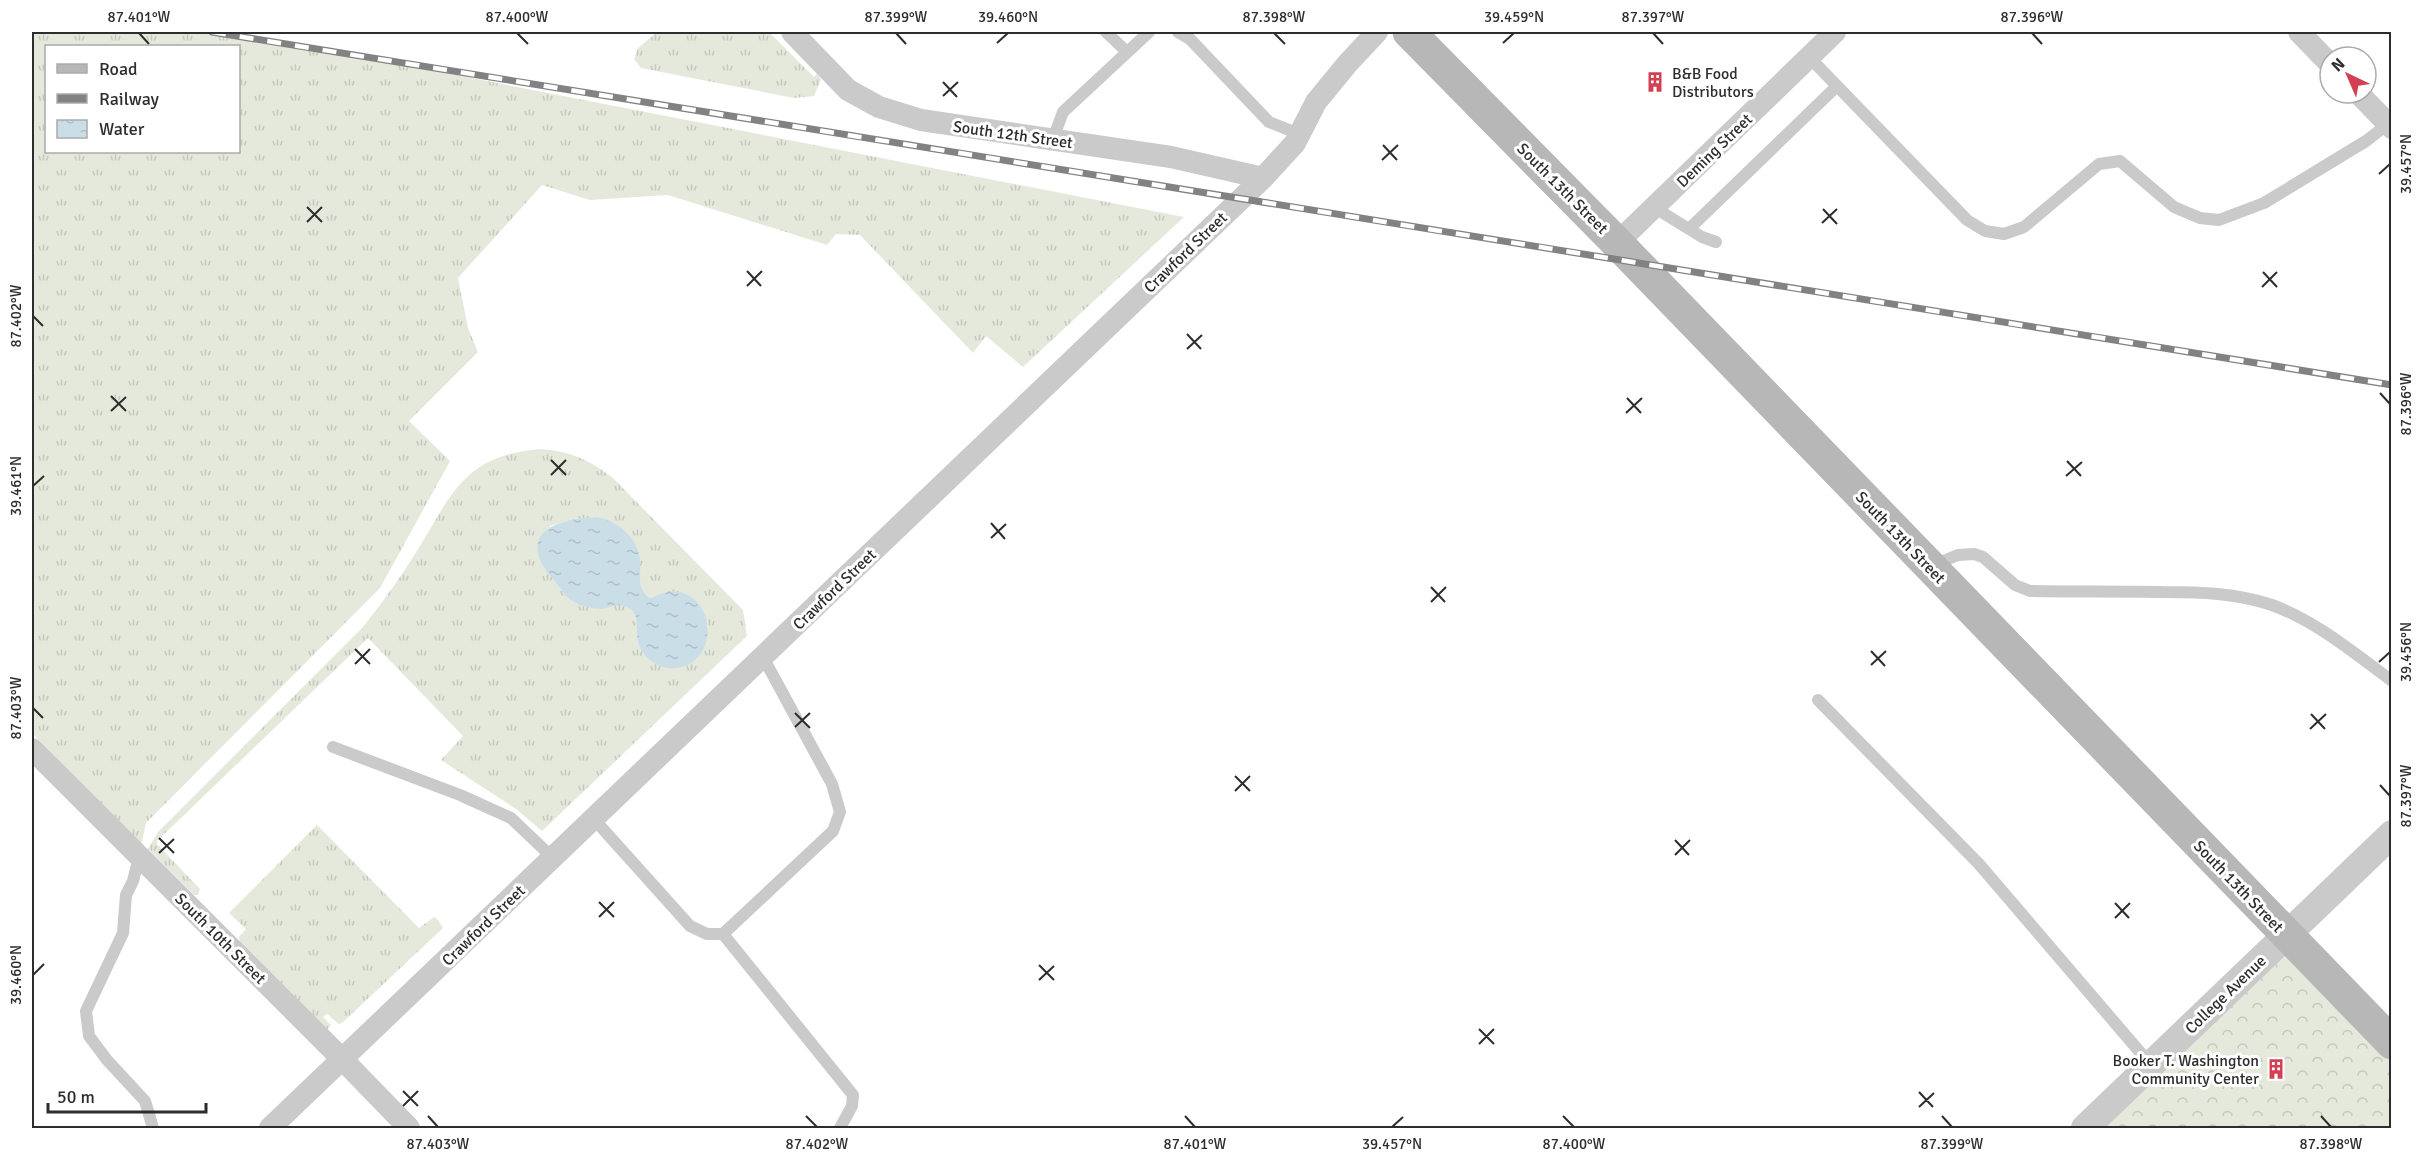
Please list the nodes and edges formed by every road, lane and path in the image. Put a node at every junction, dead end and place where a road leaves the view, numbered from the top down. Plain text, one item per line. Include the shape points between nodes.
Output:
1 (792, 32) edge
2 (1106, 32) edge
3 (1149, 32) edge
4 (1178, 32) edge
5 (1377, 32) edge
6 (1409, 32) edge
7 (1835, 32) edge
8 (2301, 32) edge
9 (2318, 51) edge
10 (1127, 52) junction
11 (1809, 57) junction
12 (1837, 86) junction
13 (2370, 105) edge
14 (2390, 126) edge
15 (1299, 134) junction
16 (1053, 140) junction
17 (1263, 178) junction
18 (1655, 208) junction
19 (1689, 229) junction
20 (1716, 242) dead end
21 (1617, 243) junction
22 (1930, 567) junction
23 (763, 657) junction
24 (2391, 681) edge
25 (1818, 700) dead end
26 (333, 747) dead end
27 (32, 749) edge
28 (593, 819) junction
29 (2391, 834) edge
30 (139, 857) junction
31 (553, 858) junction
32 (723, 934) junction
33 (2287, 934) junction
34 (2391, 1043) edge
35 (342, 1059) junction
36 (2151, 1065) junction
37 (153, 1128) edge
38 (270, 1128) edge
39 (409, 1128) edge
40 (840, 1128) edge
41 (2085, 1128) edge

1 - 16 street, South 12th Street via 848,90 879,107 921,120
2 - 10 lane
3 - 10 lane
4 - 15 lane via 1190,39 1269,122
5 - 15 street, Crawford Street via 1317,102
6 - 21 main road, South 13th Street
7 - 11 street, Deming Street
8 - 9 street
10 - 16 lane via 1063,112
11 - 12 lane
11 - 18 street, Deming Street
12 - 14 lane via 1967,220 1985,231 2004,234 2024,226 2099,164 2120,161 2174,207 2200,218 2219,220 2264,203
12 - 19 lane
13 - 14 street
15 - 17 street, Crawford Street
16 - 17 street, South 12th Street via 1171,157
17 - 23 street, Crawford Street
18 - 19 lane
18 - 21 street, Deming Street
19 - 20 lane
21 - 22 main road, South 13th Street
22 - 24 lane via 1966,553 1983,557 2014,585 2030,591 2238,596 2272,605 2303,620
22 - 33 main road, South 13th Street
23 - 28 street, Crawford Street
23 - 32 lane via 832,784 840,812 833,831
25 - 36 lane via 1979,864
26 - 31 lane via 511,818
27 - 30 street, South 10th Street
28 - 31 street, Crawford Street
28 - 32 lane via 690,926 706,934
29 - 33 street, College Avenue
30 - 35 street, South 10th Street
30 - 37 lane via 126,896 123,933 86,1011 89,1035 145,1101
31 - 35 street, Crawford Street
32 - 40 lane via 853,1095 852,1106
33 - 34 main road, South 13th Street
33 - 36 street, College Avenue
35 - 38 street, Crawford Street
35 - 39 street, South 10th Street
36 - 41 street, College Avenue

